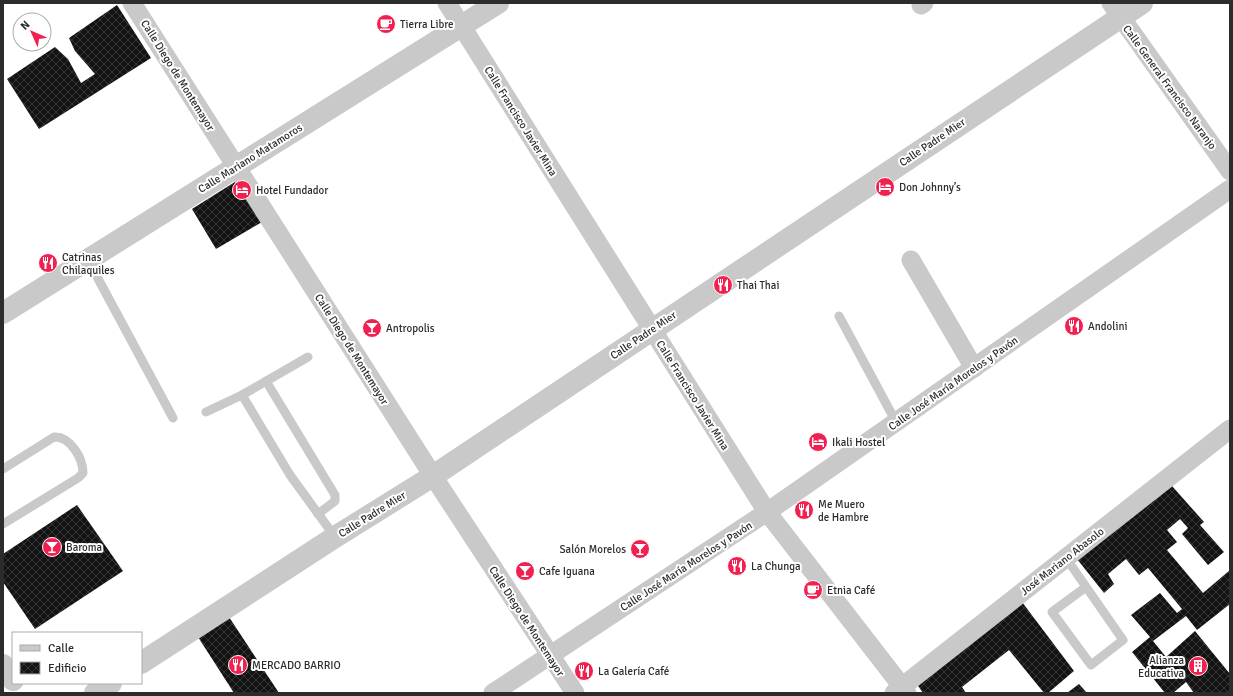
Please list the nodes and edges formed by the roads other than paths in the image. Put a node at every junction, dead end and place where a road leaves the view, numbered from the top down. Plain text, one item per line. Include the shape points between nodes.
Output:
1 (132, 3) edge
2 (447, 3) edge
3 (498, 3) edge
4 (1142, 3) edge
5 (1116, 10) edge
6 (462, 26) junction
7 (236, 166) junction
8 (1230, 171) edge
9 (1230, 189) edge
10 (88, 260) junction
11 (911, 260) dead end
12 (3, 313) edge
13 (839, 316) dead end
14 (652, 329) junction
15 (308, 357) dead end
16 (974, 368) junction
17 (266, 381) junction
18 (242, 395) junction
19 (206, 412) dead end
20 (173, 418) dead end
21 (896, 422) junction
22 (1230, 429) edge
23 (3, 469) edge
24 (433, 476) junction
25 (767, 512) junction
26 (318, 514) junction
27 (3, 524) edge
28 (335, 537) junction
29 (1066, 558) junction
30 (1086, 587) junction
31 (549, 656) junction
32 (142, 662) edge
33 (3, 666) edge
34 (12, 679) edge
35 (16, 684) edge
36 (110, 684) edge
37 (901, 691) edge
38 (21, 693) edge
39 (96, 693) edge
40 (494, 693) edge
41 (574, 693) edge

1 - 7 street, Calle Diego de Montemayor
2 - 6 street, Calle Francisco Javier Mina
3 - 6 street, Calle Mariano Matamoros
4 - 5 street, Calle Padre Mier
5 - 8 street, Calle General Francisco Naranjo
5 - 14 street, Calle Padre Mier
6 - 7 street, Calle Mariano Matamoros
6 - 14 street, Calle Francisco Javier Mina
7 - 10 street, Calle Mariano Matamoros
7 - 24 street, Calle Diego de Montemayor
9 - 16 street, Calle José María Morelos y Pavón
10 - 12 street, Calle Mariano Matamoros
10 - 20 lane
11 - 16 street
13 - 21 lane
14 - 24 street, Calle Padre Mier
14 - 25 street, Calle Francisco Javier Mina
15 - 17 lane
16 - 21 street, Calle José María Morelos y Pavón
17 - 18 lane
17 - 26 lane via 335,495 335,501
18 - 19 lane
18 - 26 lane via 290,475
21 - 25 street, Calle José María Morelos y Pavón
22 - 29 street, José Mariano Abasolo
23 - 27 lane via 54,437 62,436 69,440 83,467 83,473 78,478
24 - 28 street, Calle Padre Mier
24 - 31 street, Calle Diego de Montemayor
25 - 31 street, Calle José María Morelos y Pavón
25 - 37 street, Calle Francisco Javier Mina
26 - 28 lane
28 - 32 street, Calle Padre Mier
29 - 30 lane
29 - 37 street, José Mariano Abasolo
30 - 30 lane via 1124,640 1091,665 1052,612
31 - 40 street, Calle José María Morelos y Pavón
31 - 41 street, Calle Diego de Montemayor
33 - 34 street
35 - 38 street
36 - 39 street

